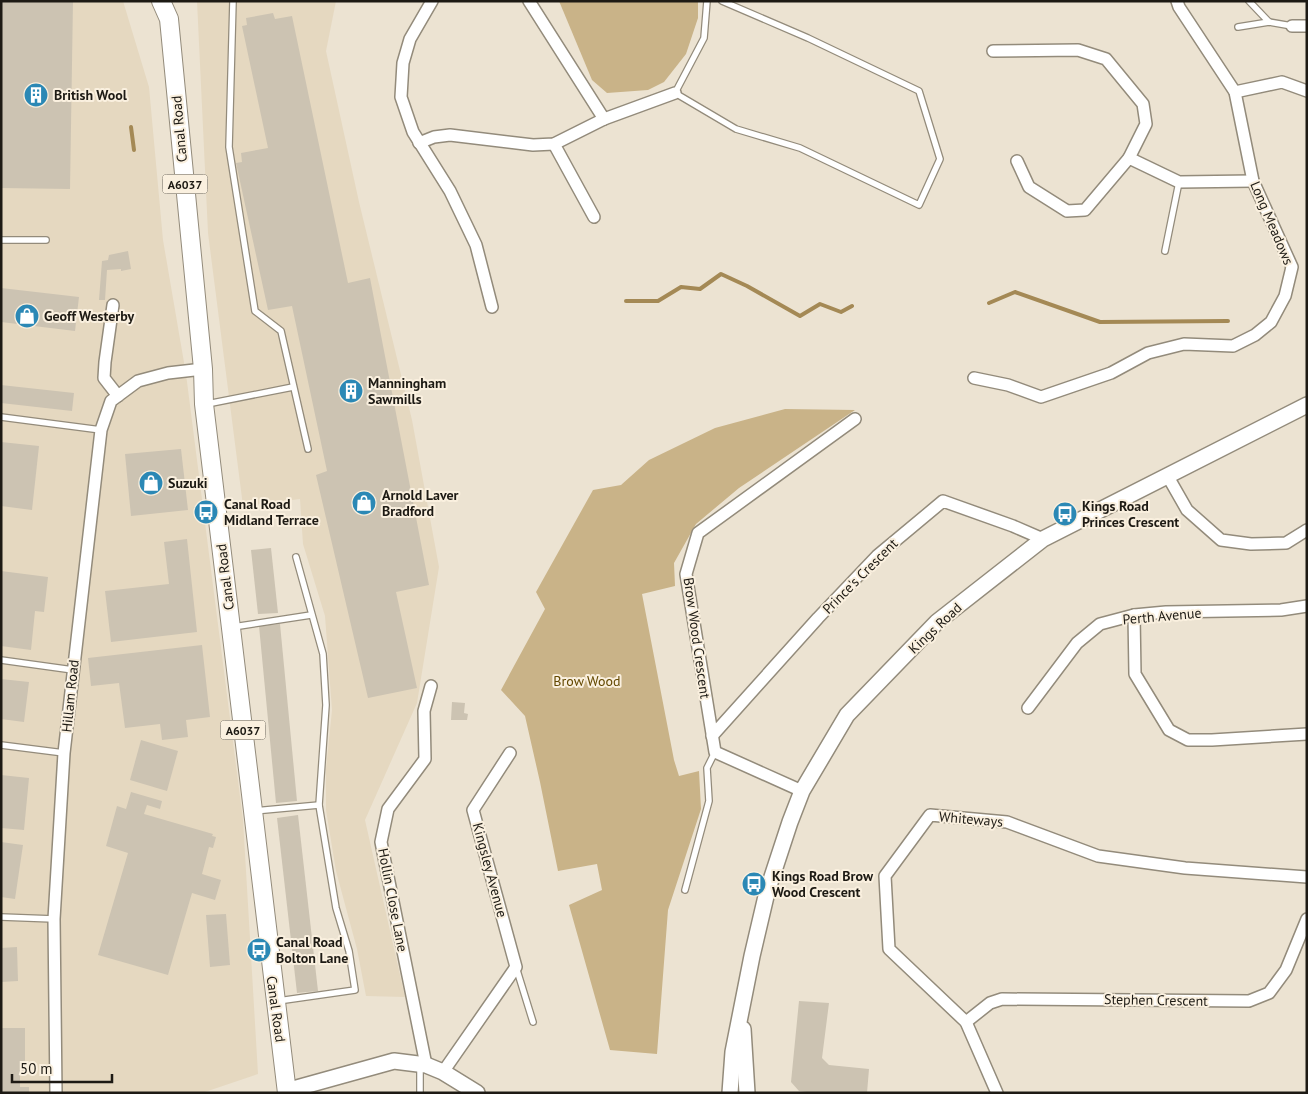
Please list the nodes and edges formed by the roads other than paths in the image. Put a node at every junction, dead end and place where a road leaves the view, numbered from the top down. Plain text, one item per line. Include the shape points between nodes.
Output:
1 (161, 1) edge
2 (233, 1) edge
3 (432, 1) edge
4 (529, 1) edge
5 (707, 1) edge
6 (722, 1) edge
7 (1177, 1) edge
8 (1250, 1) edge
9 (1269, 22) junction
10 (1292, 26) joint
11 (1307, 26) edge
12 (1238, 27) dead end
13 (993, 51) dead end
14 (1307, 91) edge
15 (1235, 92) junction
16 (675, 93) junction
17 (604, 118) junction
18 (419, 142) junction
19 (554, 144) junction
20 (1129, 158) junction
21 (1017, 161) dead end
22 (1253, 181) junction
23 (1179, 182) junction
24 (594, 217) dead end
25 (1, 240) edge
26 (46, 240) dead end
27 (1165, 251) dead end
28 (113, 305) dead end
29 (492, 307) dead end
30 (203, 369) junction
31 (974, 378) dead end
32 (293, 387) junction
33 (118, 396) junction
34 (204, 404) junction
35 (1307, 405) edge
36 (1, 417) edge
37 (855, 419) dead end
38 (101, 430) junction
39 (308, 448) dead end
40 (1167, 475) junction
41 (1307, 530) edge
42 (1043, 539) junction
43 (296, 558) dead end
44 (1307, 606) edge
45 (311, 615) junction
46 (1134, 615) junction
47 (231, 628) junction
48 (1, 660) edge
49 (72, 670) junction
50 (431, 686) dead end
51 (1028, 708) dead end
52 (1307, 734) edge
53 (712, 736) junction
54 (1, 745) edge
55 (715, 752) junction
56 (64, 753) junction
57 (510, 753) dead end
58 (802, 791) junction
59 (319, 805) junction
60 (252, 811) junction
61 (1307, 877) edge
62 (684, 890) dead end
63 (1, 917) edge
64 (1307, 919) edge
65 (54, 920) junction
66 (516, 968) junction
67 (275, 1002) junction
68 (743, 1007) junction
69 (533, 1022) dead end
70 (966, 1022) junction
71 (423, 1064) junction
72 (443, 1072) junction
73 (285, 1092) edge
74 (56, 1093) edge
75 (420, 1093) edge
76 (477, 1093) edge
77 (730, 1093) edge
78 (747, 1093) edge
79 (997, 1093) edge

1 - 30 main road, Canal Road / A6037 via 169,19
2 - 32 lane via 229,147 255,312 280,330
3 - 18 street via 410,39 403,63 401,97
4 - 17 street
5 - 16 lane via 704,38
6 - 16 lane via 920,92 940,160 919,205 800,148 736,129
7 - 15 street, Long Meadows
8 - 9 lane
9 - 10 lane
9 - 12 lane
10 - 11 street
13 - 20 street via 1078,50 1106,59 1143,104 1146,124
14 - 15 street via 1282,82
15 - 22 street, Long Meadows
16 - 17 street
17 - 19 street
18 - 19 street via 450,135 533,145
18 - 29 street via 450,191 476,245
19 - 24 street
20 - 21 street via 1085,210 1067,210 1030,188
20 - 23 street
22 - 23 street
22 - 31 street, Long Meadows via 1292,267 1285,296 1271,322 1256,335 1233,346 1184,344 1148,353 1111,372 1041,397 1008,385
23 - 27 lane
25 - 26 lane
28 - 33 street via 104,378
30 - 33 street, Hillam Road via 138,381
30 - 34 main road, Canal Road / A6037
32 - 34 lane
32 - 39 lane
33 - 38 street, Hillam Road via 111,401
34 - 47 main road, Canal Road / A6037
35 - 40 street, Kings Road
36 - 38 lane
37 - 53 street, Brow Wood Crescent via 698,533 686,574
38 - 49 street, Hillam Road
40 - 41 street via 1187,510 1222,540 1251,544 1286,543
40 - 42 street, Kings Road
42 - 53 street, Prince's Crescent via 943,501 877,556
42 - 58 street, Kings Road via 937,622 847,715
43 - 45 lane
44 - 46 street, Perth Avenue via 1281,610
45 - 47 lane
45 - 59 lane via 323,654 326,705
46 - 51 street, Perth Avenue via 1100,624 1076,642
46 - 52 street via 1135,674 1168,730 1188,740
47 - 60 main road, Canal Road / A6037
48 - 49 lane
49 - 56 street, Hillam Road
50 - 71 street, Hollin Close Lane via 424,712 424,759 388,809 381,842
53 - 55 street, Brow Wood Crescent
54 - 56 lane
55 - 58 street
55 - 62 lane via 707,768 709,801
56 - 65 street, Hillam Road
57 - 66 street, Kingsley Avenue via 473,810
58 - 68 street, Kings Road via 767,892
59 - 60 lane
59 - 67 lane via 334,898 349,951 355,990
60 - 67 main road, Canal Road / A6037
61 - 70 street, Whiteways via 1185,868 1098,856 1007,822 930,815 885,876 889,950
63 - 65 lane
64 - 70 street, Stephen Crescent via 1286,970 1269,992 1249,1001 1002,998
65 - 74 street, Hillam Road
66 - 69 lane, Kingsley Avenue
66 - 72 street
67 - 73 main road, Canal Road / A6037
68 - 77 street, Kings Road via 733,1052
68 - 78 street, Kings Road
70 - 79 street, Whiteways
71 - 72 street
71 - 73 street via 394,1061
71 - 75 lane
72 - 76 street

